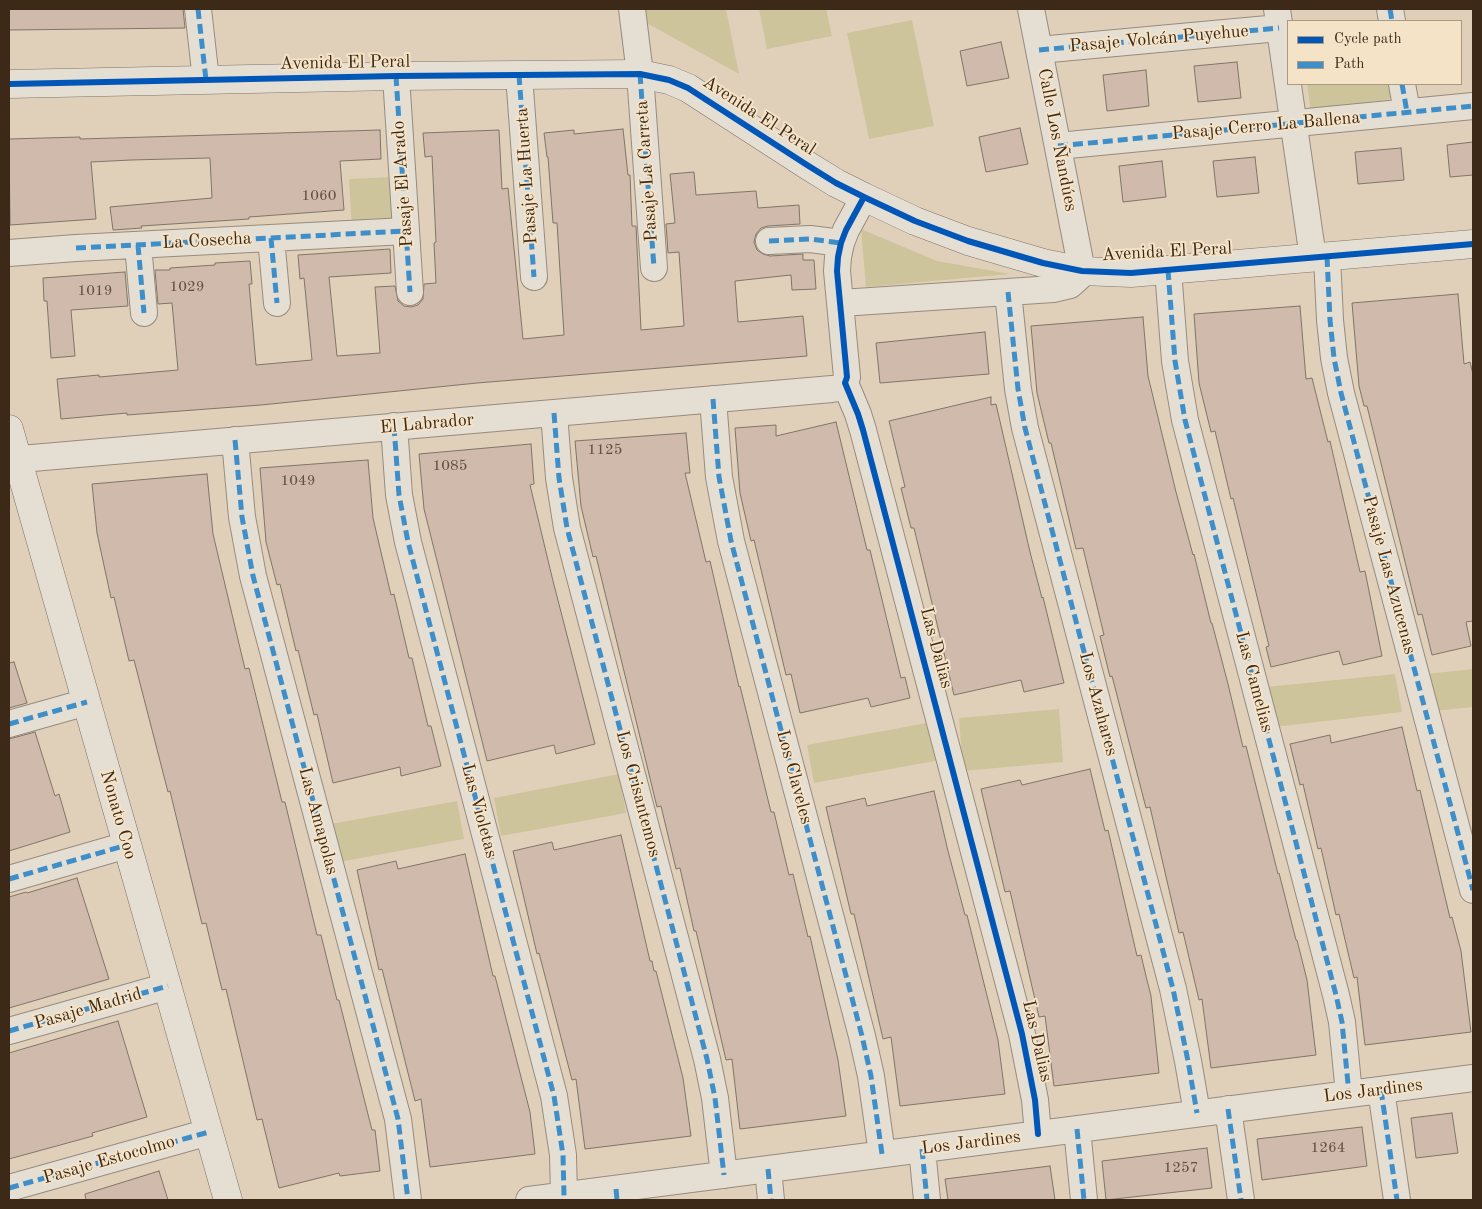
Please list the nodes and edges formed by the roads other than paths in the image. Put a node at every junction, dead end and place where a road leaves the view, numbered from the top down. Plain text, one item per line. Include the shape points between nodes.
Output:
1 (198, 9) edge
2 (632, 9) edge
3 (1031, 9) edge
4 (1278, 18) edge
5 (1039, 50) junction
6 (640, 74) junction
7 (519, 75) junction
8 (396, 76) junction
9 (206, 80) junction
10 (1287, 81) edge
11 (9, 84) edge
12 (1288, 85) edge
13 (1402, 85) edge
14 (1473, 106) edge
15 (1407, 112) junction
16 (1293, 123) junction
17 (1058, 146) junction
18 (864, 197) junction
19 (406, 231) junction
20 (271, 238) junction
21 (769, 241) dead end
22 (841, 243) junction
23 (1473, 244) edge
24 (138, 245) junction
25 (9, 253) edge
26 (1320, 257) junction
27 (654, 268) dead end
28 (1082, 270) junction
29 (1168, 270) junction
30 (534, 277) dead end
31 (410, 292) dead end
32 (1008, 292) junction
33 (277, 303) dead end
34 (841, 303) junction
35 (144, 313) dead end
36 (845, 384) junction
37 (713, 399) junction
38 (554, 413) junction
39 (394, 426) junction
40 (9, 429) edge
41 (235, 440) junction
42 (13, 459) edge
43 (86, 702) junction
44 (9, 724) edge
45 (127, 845) junction
46 (9, 879) edge
47 (1473, 890) edge
48 (168, 986) junction
49 (9, 1031) edge
50 (1473, 1078) edge
51 (1381, 1090) junction
52 (1349, 1094) junction
53 (1228, 1109) junction
54 (1197, 1113) junction
55 (1037, 1122) junction
56 (1077, 1129) junction
57 (209, 1132) junction
58 (922, 1149) junction
59 (882, 1154) junction
60 (768, 1169) junction
61 (724, 1175) junction
62 (9, 1188) edge
63 (616, 1194) edge
64 (564, 1196) junction
65 (228, 1200) edge
66 (408, 1200) edge
67 (529, 1200) edge
68 (771, 1200) edge
69 (927, 1200) edge
70 (1084, 1200) edge
71 (1242, 1200) edge
72 (1397, 1200) edge

1 - 9 street
2 - 6 street, Pasaje La Carreta
3 - 5 street, Calle Los Ñandúes
4 - 5 street, Pasaje Volcán Puyehue
4 - 10 street, Pasaje Las Azucenas
5 - 17 street, Calle Los Ñandúes
6 - 7 street, Avenida El Peral
6 - 18 street, Avenida El Peral via 688,88 806,165
6 - 27 street, Pasaje La Carreta
7 - 8 street, Avenida El Peral
7 - 30 street, Pasaje La Huerta
8 - 9 street, Avenida El Peral
8 - 19 street, Pasaje El Arado
9 - 11 street, Avenida El Peral
12 - 16 street, Pasaje Las Azucenas
13 - 15 street
14 - 15 street, Pasaje Cerro La Ballena
15 - 16 street, Pasaje Cerro La Ballena
16 - 17 street, Pasaje Cerro La Ballena
16 - 26 street, Pasaje Las Azucenas
17 - 28 street, Calle Los Ñandúes
18 - 22 street, Las Dalias
18 - 28 street, Avenida El Peral via 968,241 1043,263
19 - 20 street, La Cosecha
19 - 31 street, Pasaje El Arado
20 - 24 street, La Cosecha
20 - 33 street
21 - 22 street
22 - 34 street, Las Dalias via 837,271
23 - 26 street, Avenida El Peral
24 - 25 street, La Cosecha
24 - 35 street
26 - 29 street, Avenida El Peral
26 - 47 street, Pasaje Las Azucenas via 1341,394
28 - 29 street, Avenida El Peral via 1131,273
28 - 32 street, Avenida El Peral via 1077,280 1062,288
29 - 52 street, Las Camelias via 1175,362 1185,420 1336,995
32 - 34 street, Avenida El Peral
32 - 54 street, Los Azahares via 1025,428 1173,989
34 - 36 street, Las Dalias via 848,377
36 - 37 street, El Labrador via 832,389
36 - 55 street, Las Dalias via 860,422 1022,1034
37 - 38 street, El Labrador
37 - 59 street, Los Claveles via 719,477 731,541 862,1036
38 - 39 street, El Labrador
38 - 61 street, Los Crisantemos via 567,528 707,1059 716,1098
39 - 41 street, El Labrador
39 - 64 street, Las Violetas via 402,516 550,1077 563,1155
40 - 42 street, Nonato Coo
41 - 42 street, El Labrador
41 - 66 street, Las Amapolas via 242,517 253,576 393,1101
42 - 43 street, Nonato Coo
43 - 44 street
43 - 45 street, Nonato Coo
45 - 46 street
45 - 48 street, Nonato Coo
48 - 49 street, Pasaje Madrid
48 - 57 street, Nonato Coo
50 - 51 street, Los Jardines
51 - 52 street, Los Jardines
51 - 72 street
52 - 53 street, Los Jardines
53 - 54 street, Los Jardines
53 - 71 street
54 - 56 street, Los Jardines
55 - 56 street, Los Jardines
55 - 58 street, Los Jardines
56 - 70 street
57 - 62 street, Pasaje Estocolmo
57 - 65 street, Nonato Coo
58 - 59 street, Los Jardines
58 - 69 street
59 - 60 street, Los Jardines
60 - 61 street, Los Jardines
60 - 68 street
61 - 63 street, Los Jardines
63 - 64 street, Los Jardines
64 - 67 street, Los Jardines

